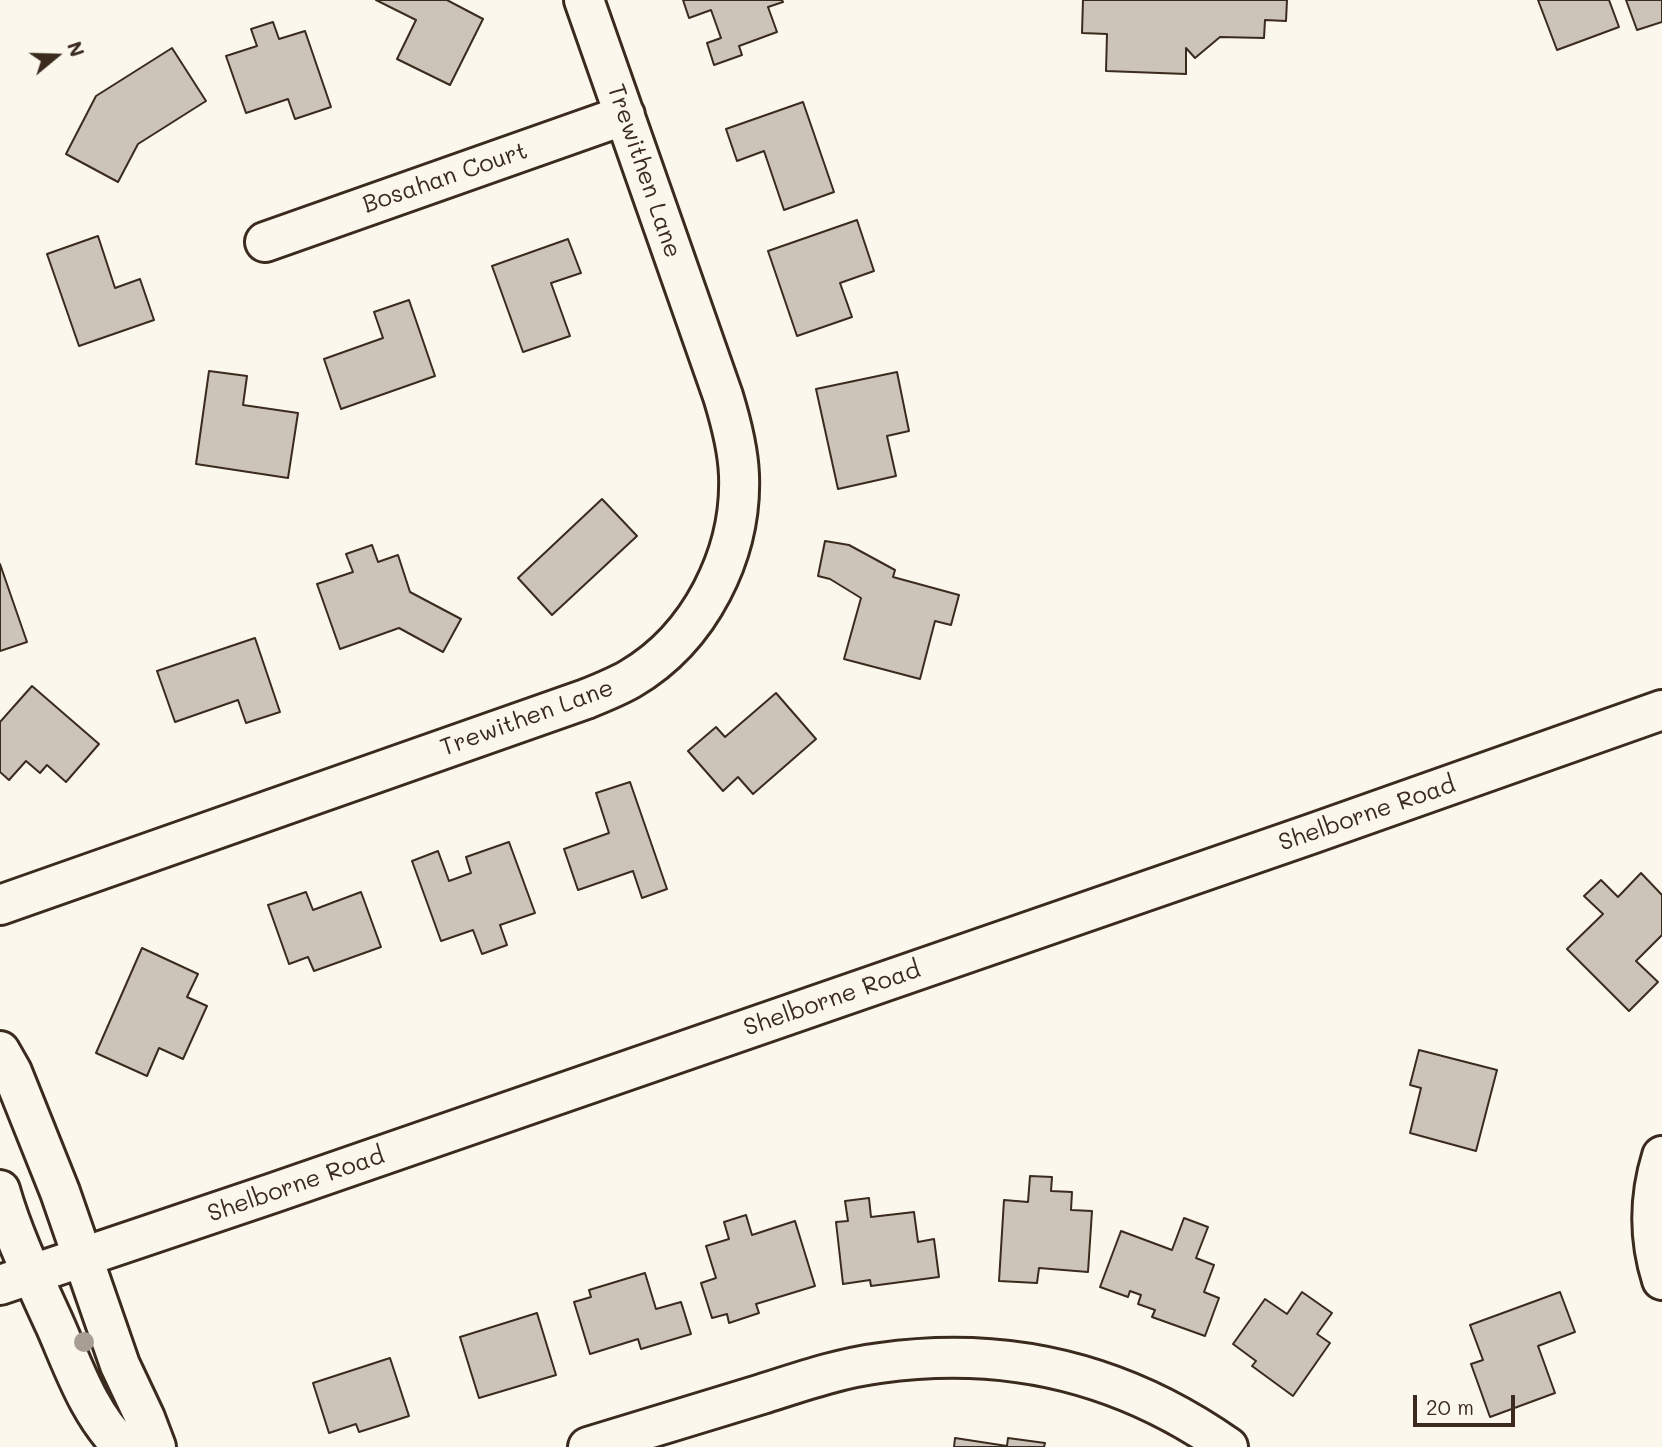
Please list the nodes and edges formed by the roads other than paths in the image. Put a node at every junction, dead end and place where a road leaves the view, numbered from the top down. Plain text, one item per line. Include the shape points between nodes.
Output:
1 (584, 0) edge
2 (625, 115) junction
3 (265, 242) dead end
4 (1662, 710) edge
5 (0, 905) edge
6 (0, 1051) edge
7 (1662, 1156) edge
8 (0, 1190) edge
9 (83, 1256) junction
10 (16, 1280) edge
11 (1662, 1280) edge
12 (123, 1447) edge
13 (156, 1447) edge
14 (588, 1447) edge
15 (1228, 1447) edge

1 - 2 street, Trewithen Lane
2 - 3 street, Bosahan Court
2 - 5 street, Trewithen Lane via 723,396 737,450 738,500 732,546 713,589 682,634 631,678 586,699
4 - 9 street, Shelborne Road
6 - 9 street
7 - 11 street via 1651,1225
8 - 10 street
9 - 10 street, Shelborne Road
9 - 13 street via 120,1365
10 - 12 street via 98,1420
14 - 15 street via 856,1367 962,1357 1042,1364 1108,1382 1177,1413

